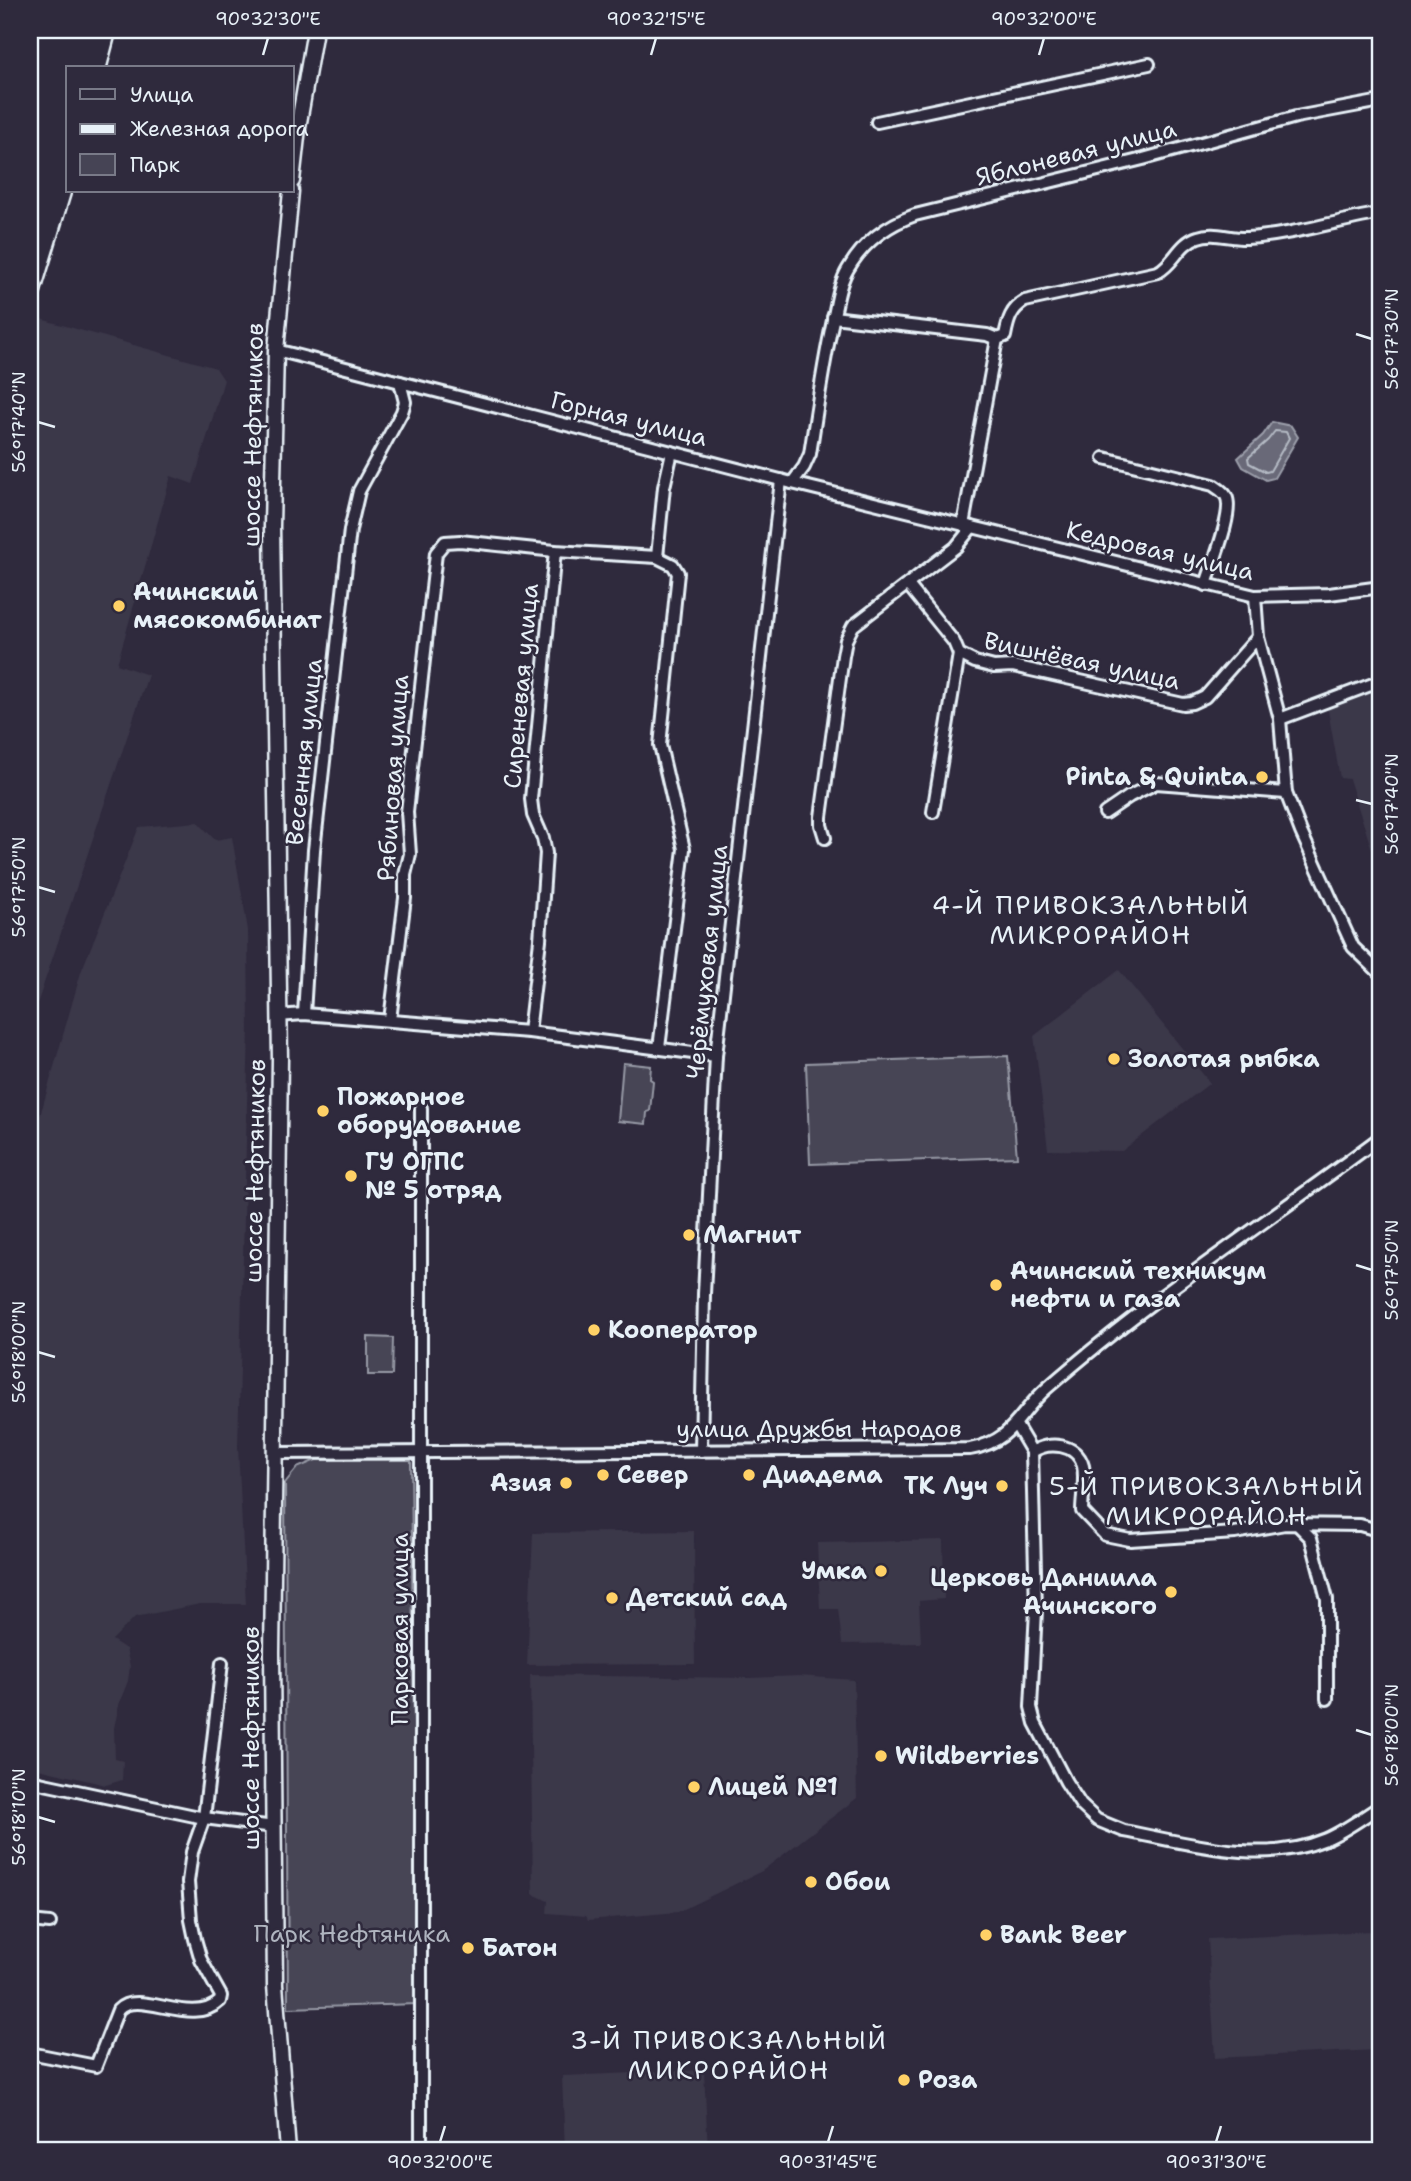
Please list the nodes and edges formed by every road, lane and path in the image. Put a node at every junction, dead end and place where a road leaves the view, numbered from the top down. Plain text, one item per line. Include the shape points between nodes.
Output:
1 (315, 30) edge
2 (1149, 64) dead end
3 (1381, 101) edge
4 (877, 122) dead end
5 (294, 168) edge
6 (291, 192) edge
7 (1381, 213) edge
8 (834, 317) junction
9 (997, 339) junction
10 (276, 350) junction
11 (400, 382) junction
12 (672, 452) junction
13 (1104, 458) dead end
14 (787, 482) junction
15 (967, 526) junction
16 (555, 551) junction
17 (657, 557) junction
18 (908, 585) junction
19 (1206, 585) junction
20 (1381, 587) edge
21 (1255, 596) junction
22 (1258, 637) junction
23 (959, 654) junction
24 (1381, 681) edge
25 (1280, 719) junction
26 (1286, 793) junction
27 (933, 812) dead end
28 (1105, 813) dead end
29 (825, 838) dead end
30 (1381, 974) edge
31 (304, 1014) junction
32 (278, 1016) junction
33 (390, 1020) junction
34 (529, 1032) junction
35 (659, 1048) junction
36 (716, 1056) junction
37 (421, 1108) dead end
38 (1381, 1138) edge
39 (1016, 1425) junction
40 (701, 1451) junction
41 (421, 1452) junction
42 (1032, 1452) junction
43 (275, 1453) junction
44 (1298, 1525) junction
45 (1381, 1531) edge
46 (222, 1663) dead end
47 (1327, 1699) dead end
48 (30, 1781) edge
49 (1381, 1806) edge
50 (204, 1818) junction
51 (274, 1827) junction
52 (30, 1921) edge
53 (50, 1923) dead end
54 (30, 2053) edge
55 (289, 2151) edge
56 (421, 2151) edge

1 - 5 main road
2 - 4 street
3 - 8 street, Яблоневая улица via 1296,117 899,221 856,258 843,282
6 - 10 main road, шоссе Нефтяников
7 - 9 street via 1244,238 1197,237 1158,272 1025,301 1015,307 1005,336
8 - 9 street
8 - 14 street, Черёмуховая улица via 810,454 804,467
9 - 15 street
10 - 11 street, Горная улица
10 - 32 main road, шоссе Нефтяников via 272,526
11 - 12 street, Горная улица
11 - 31 street, Весенняя улица via 405,402 402,412 359,491 352,518 314,850
12 - 14 street, Горная улица
12 - 17 street
13 - 19 street via 1213,485 1226,494 1227,516
14 - 15 street, Горная улица
14 - 36 street, Черёмуховая улица
15 - 18 street via 957,547
15 - 19 street, Кедровая улица
16 - 17 street
16 - 33 street, Рябиновая улица via 460,541 446,542 436,553 407,812 410,854
16 - 34 street, Сиреневая улица via 531,799 547,853
17 - 35 street via 678,573 660,745 684,849
18 - 23 street, Вишнёвая улица
18 - 29 street via 853,626 846,640 821,817
19 - 21 street, Кедровая улица
20 - 21 street, Кедровая улица
21 - 22 street
22 - 23 street, Вишнёвая улица via 1205,697 1183,704 1013,666 994,667
22 - 25 street
23 - 27 street
24 - 25 street
25 - 26 street
26 - 28 street via 1156,783
26 - 30 street via 1353,947
31 - 32 street
31 - 33 street
32 - 43 main road, шоссе Нефтяников
33 - 34 street
34 - 35 street
35 - 36 street
36 - 40 street, Черёмуховая улица
37 - 41 street, Парковая улица
38 - 39 street, улица Дружбы Народов via 1119,1327 1041,1393
39 - 40 street, улица Дружбы Народов via 991,1443 970,1450
39 - 42 street
40 - 41 street, улица Дружбы Народов
41 - 43 street, улица Дружбы Народов
41 - 56 street, Парковая улица
42 - 44 street via 1049,1445 1075,1453 1083,1467 1082,1511 1105,1535 1144,1540
42 - 49 street via 1036,1610 1031,1707 1046,1747 1090,1814 1124,1831 1239,1851 1275,1851 1329,1838
43 - 51 main road, шоссе Нефтяников
44 - 45 street via 1360,1525
44 - 47 street via 1311,1538 1327,1599
46 - 50 street
48 - 50 street
50 - 51 street
50 - 54 street via 188,1882 191,1920 201,1960 220,2001 192,2011 138,2003 122,2006 96,2066
51 - 55 main road, шоссе Нефтяников via 276,1997
52 - 53 street

